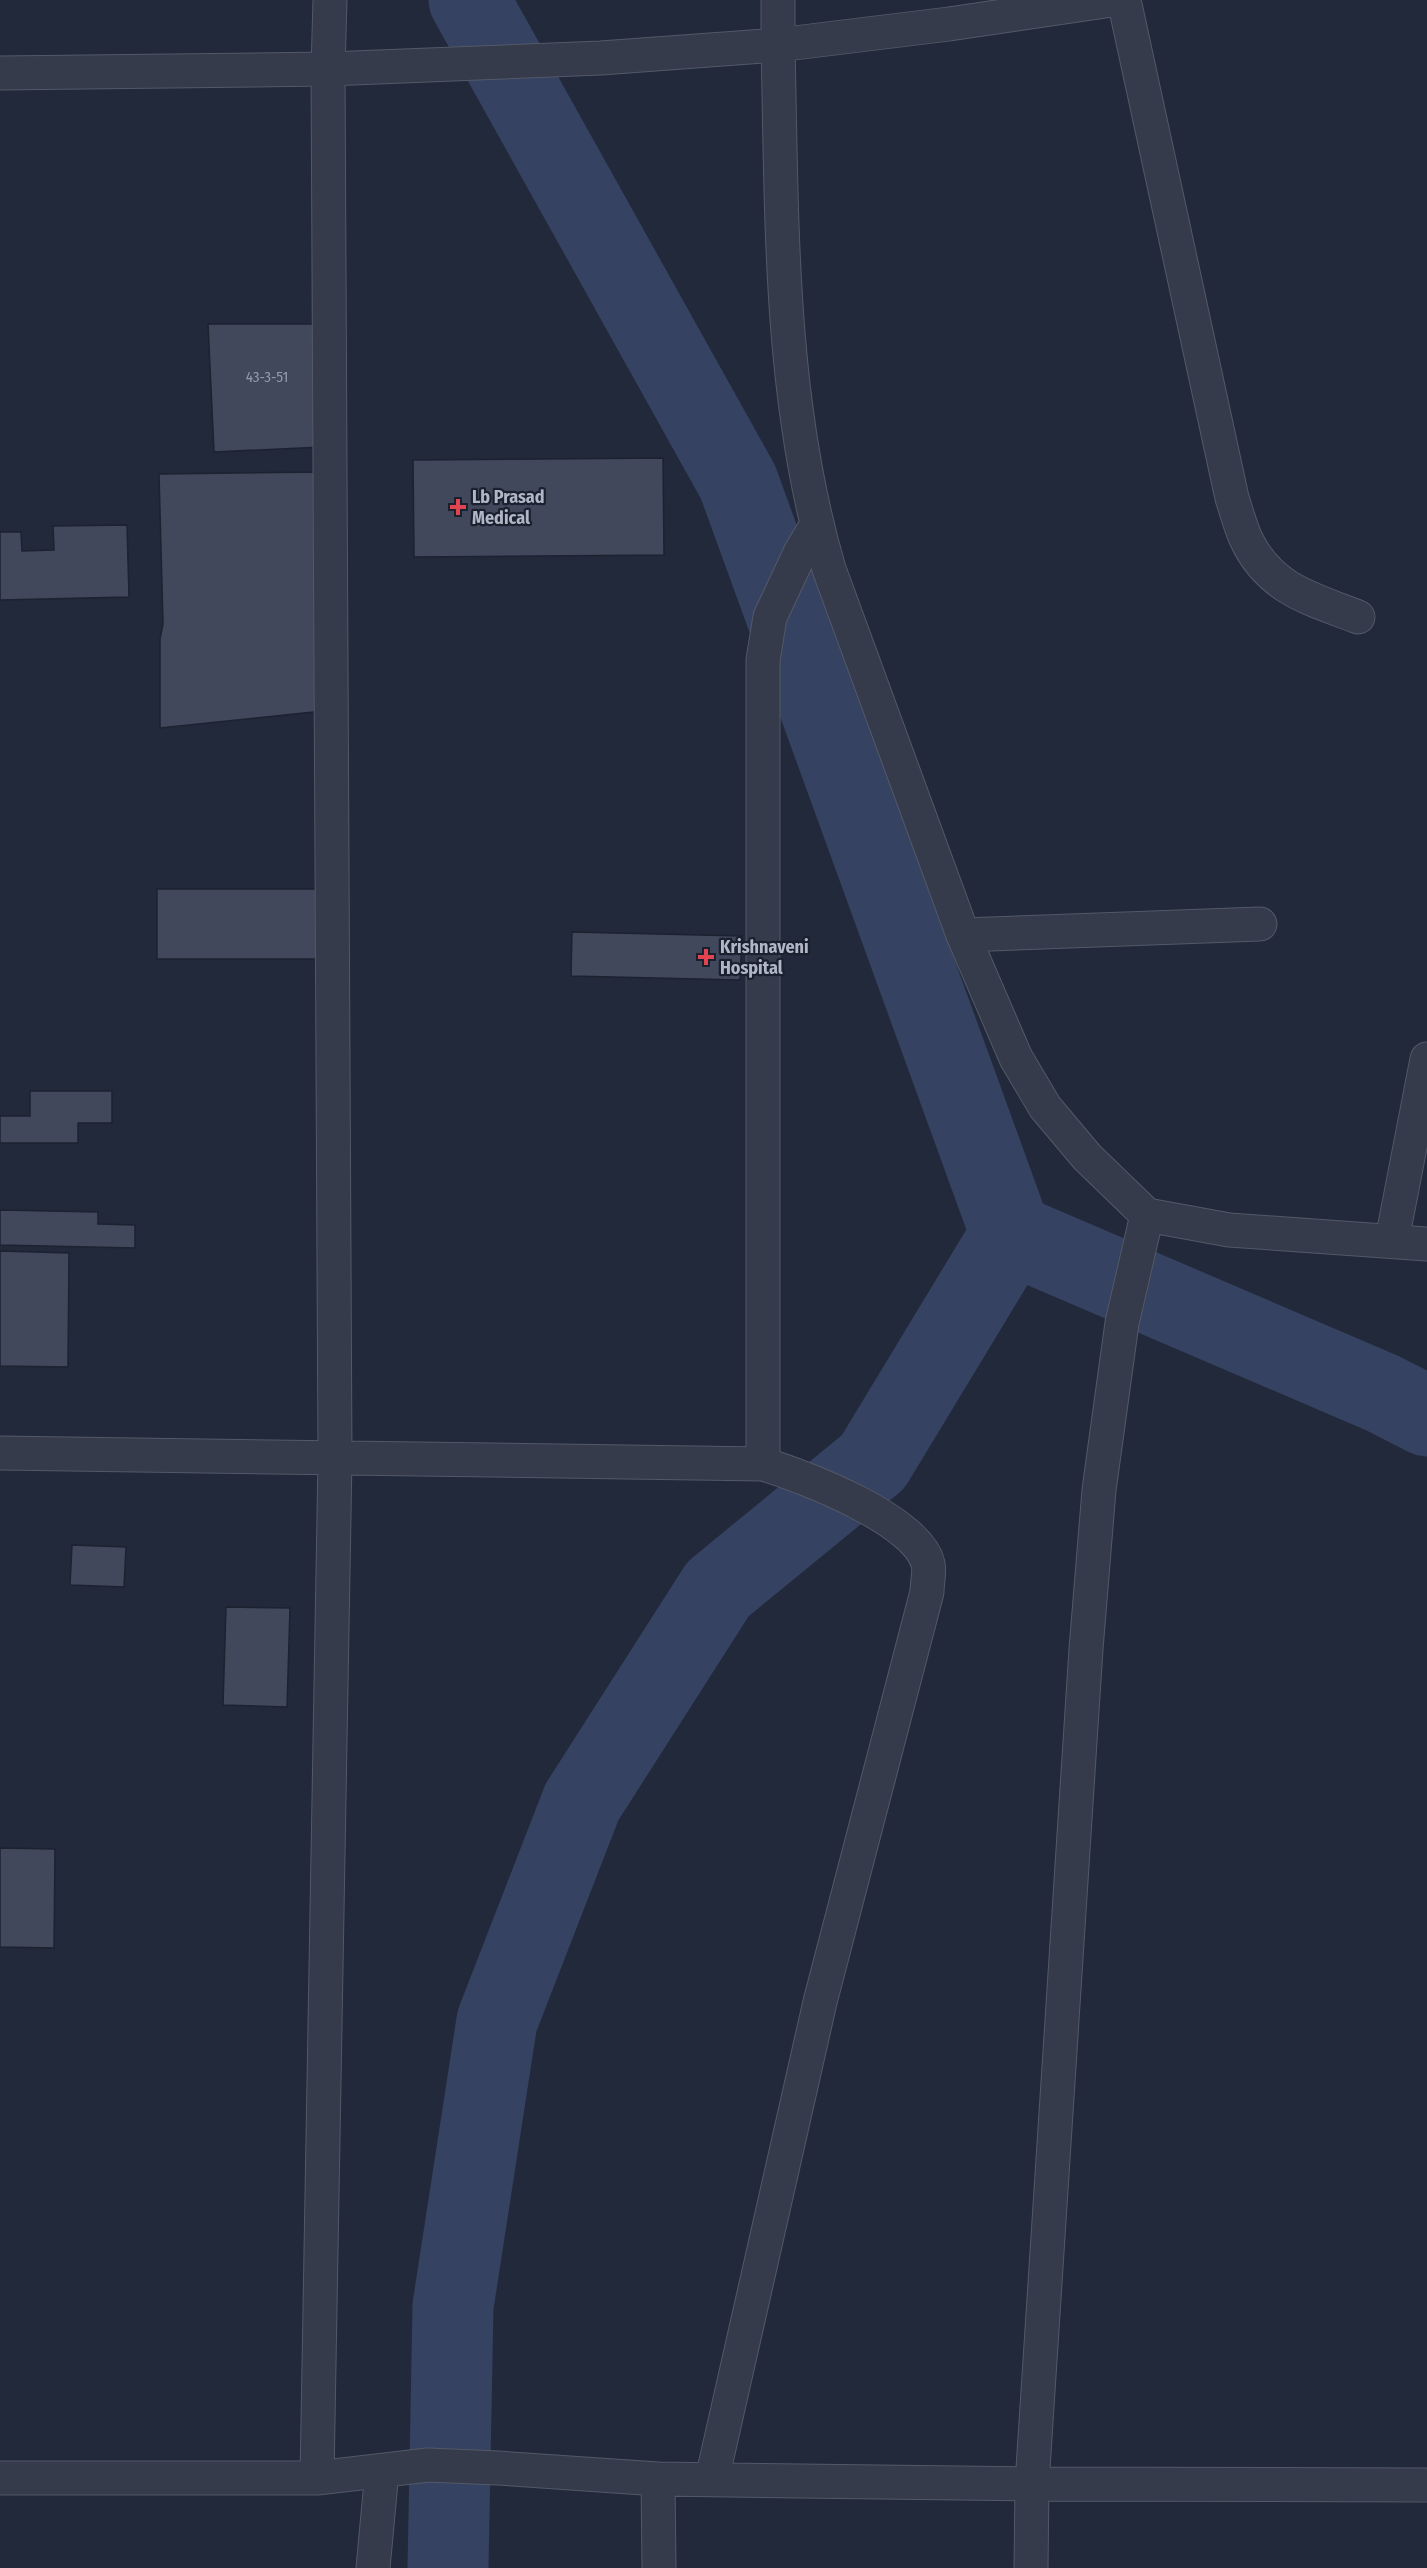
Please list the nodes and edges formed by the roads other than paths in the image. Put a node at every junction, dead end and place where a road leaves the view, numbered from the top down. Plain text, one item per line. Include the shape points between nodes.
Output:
1 (330, 0) edge
2 (778, 0) edge
3 (1112, 0) edge
4 (1124, 0) edge
5 (778, 45) junction
6 (328, 69) junction
7 (0, 73) edge
8 (808, 539) junction
9 (1358, 617) dead end
10 (1260, 924) dead end
11 (963, 934) junction
12 (1427, 1059) edge
13 (1145, 1227) junction
14 (1392, 1240) junction
15 (1427, 1244) edge
16 (0, 1453) edge
17 (335, 1459) junction
18 (764, 1464) junction
19 (382, 2471) junction
20 (0, 2478) edge
21 (316, 2478) junction
22 (658, 2479) junction
23 (712, 2479) junction
24 (1032, 2484) junction
25 (1427, 2486) edge
26 (373, 2568) edge
27 (659, 2568) edge
28 (1031, 2568) edge

1 - 6 street
2 - 5 street
3 - 5 street
4 - 9 street via 1232,498 1247,542 1267,573 1290,591
5 - 6 street via 601,58
5 - 8 street via 786,322
6 - 7 street
6 - 17 street
8 - 11 street via 829,569
8 - 18 street via 770,617 763,660
10 - 11 street
11 - 13 street via 1016,1058 1045,1107
12 - 14 street
13 - 14 street
13 - 24 street via 1128,1299 1099,1490
14 - 15 street
16 - 17 street
17 - 18 street
17 - 21 street
18 - 23 street via 877,1512 914,1540 928,1564 927,1592 820,2002
19 - 21 street
19 - 22 street via 428,2465
19 - 26 street
20 - 21 street
22 - 23 street
22 - 27 street
23 - 24 street
24 - 25 street
24 - 28 street

